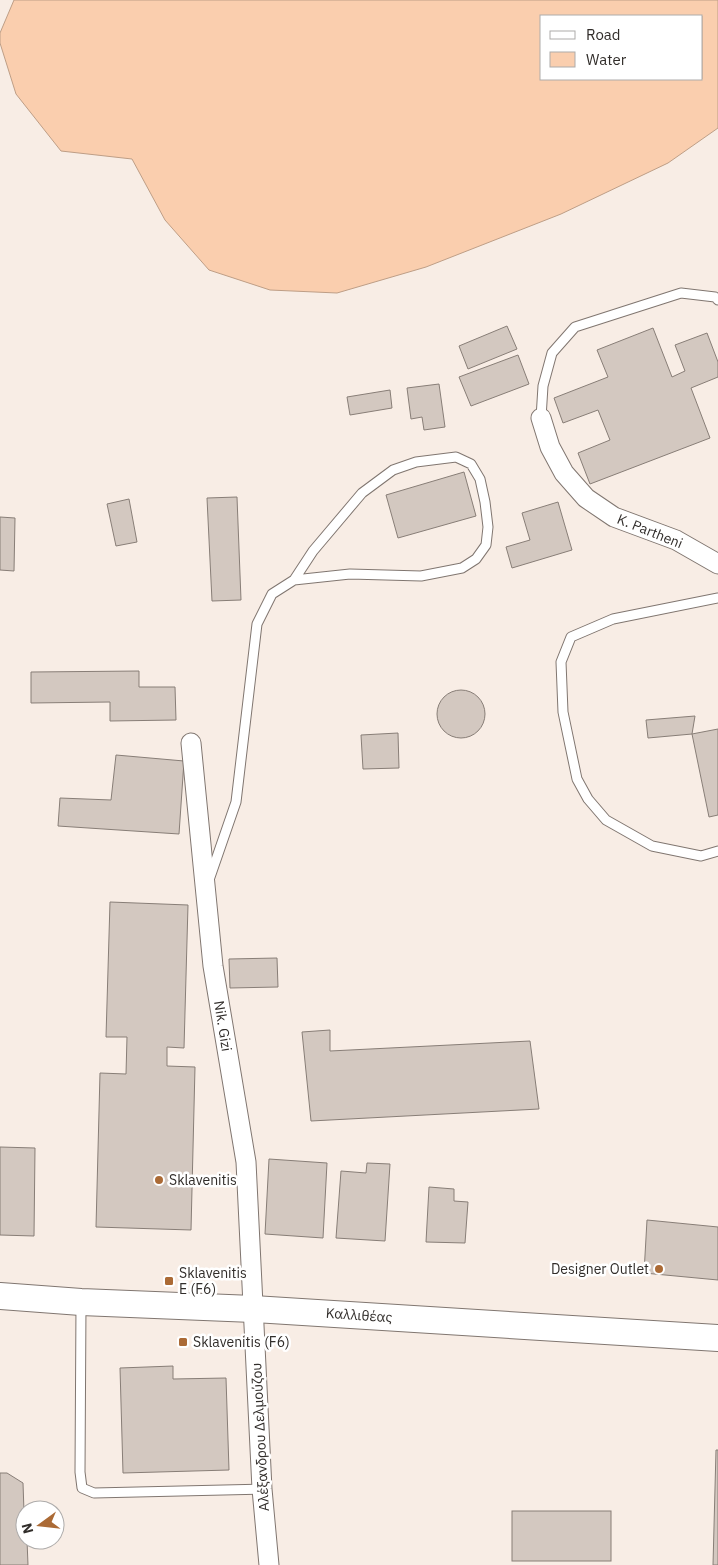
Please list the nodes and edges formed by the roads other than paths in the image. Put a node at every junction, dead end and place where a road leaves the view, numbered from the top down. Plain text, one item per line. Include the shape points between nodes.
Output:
1 (718, 300) edge
2 (541, 418) joint
3 (718, 564) edge
4 (294, 580) junction
5 (718, 598) edge
6 (191, 743) dead end
7 (718, 851) edge
8 (206, 890) junction
9 (0, 1296) edge
10 (81, 1302) junction
11 (253, 1309) junction
12 (718, 1338) edge
13 (262, 1490) junction
14 (269, 1565) edge

1 - 2 lane via 681,293 575,327 552,353 543,386
2 - 3 street, K. Partheni via 550,447 564,473 586,498 614,517 676,540
4 - 4 lane via 350,574 421,576 462,568 486,545 486,502 480,479 471,464 456,457 416,462 393,470 362,493 312,551
4 - 8 lane via 272,594 258,624 236,802
5 - 7 lane via 613,619 571,637 561,662 563,712 577,779 588,799 606,820 652,846 701,856
6 - 8 street, Nik. Gizi
8 - 11 street, Nik. Gizi via 213,966 246,1162
9 - 10 main road, Καλλιθέας
10 - 11 main road, Καλλιθέας
10 - 13 lane via 82,1488 94,1493
11 - 12 main road, Καλλιθέας
11 - 13 street, Αλέξανδρου Δελμούζου
13 - 14 street, Αλέξανδρου Δελμούζου

